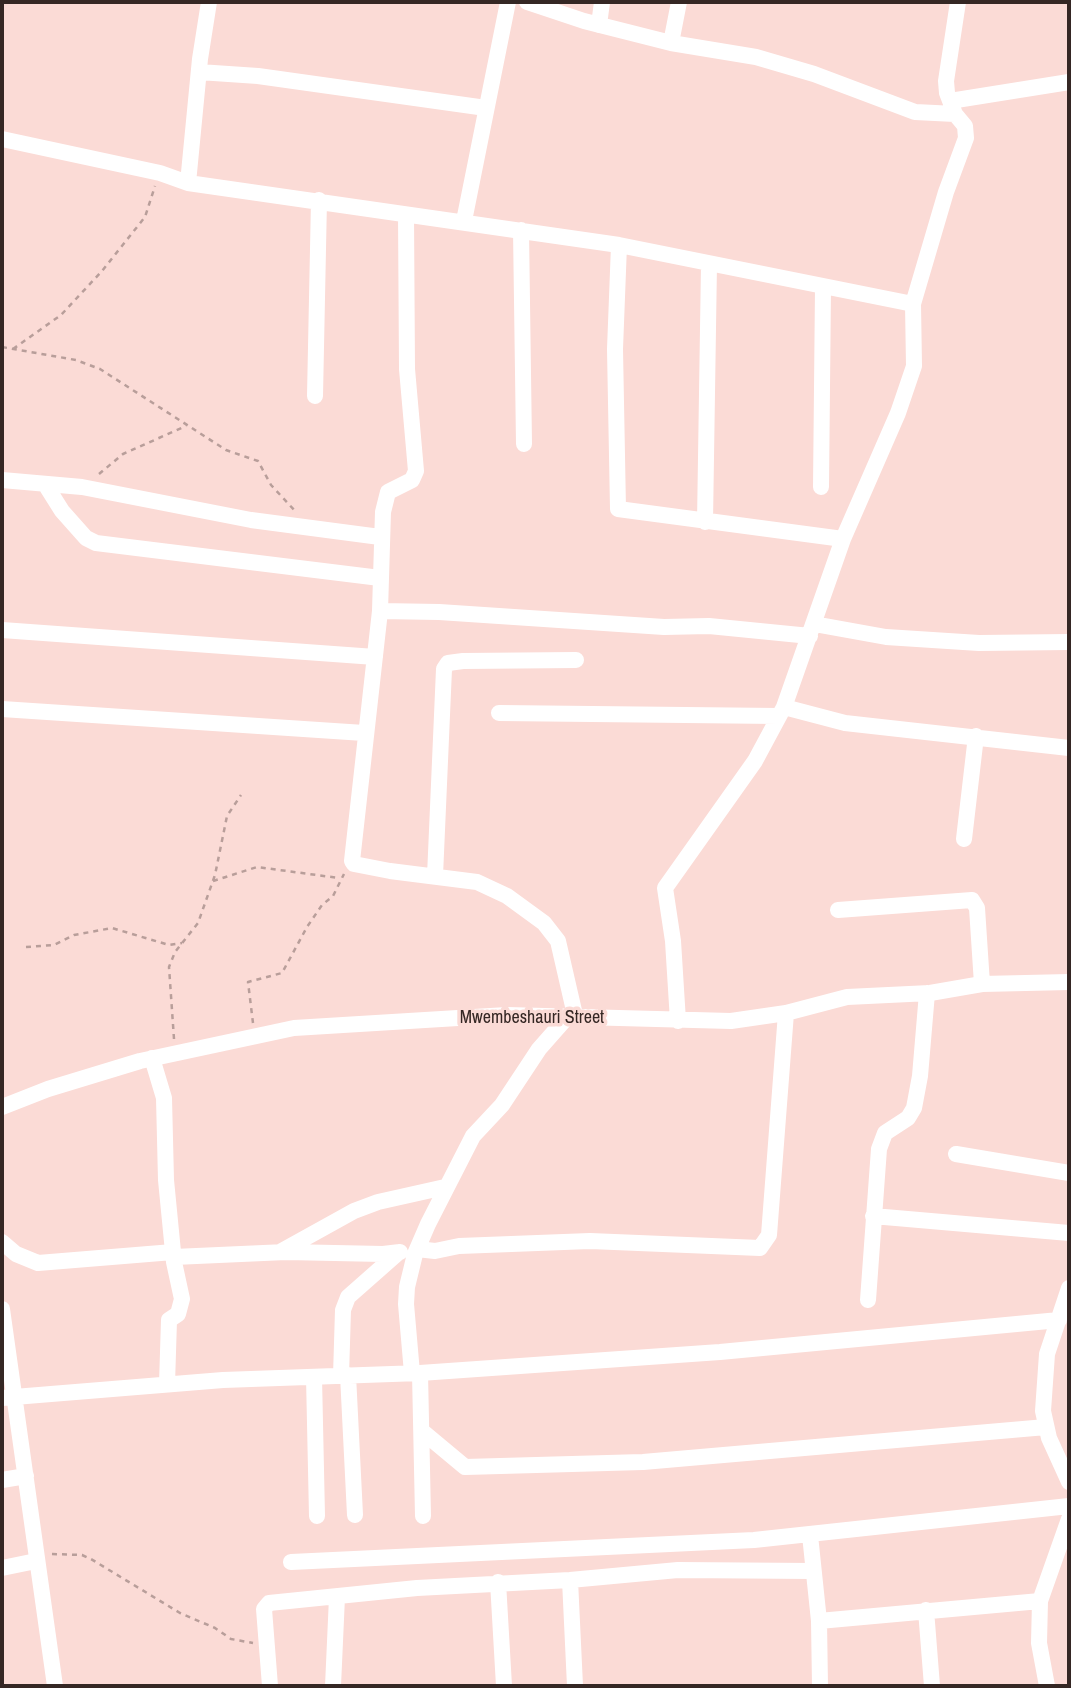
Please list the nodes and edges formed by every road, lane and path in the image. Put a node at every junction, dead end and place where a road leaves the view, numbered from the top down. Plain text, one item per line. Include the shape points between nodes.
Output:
1 (209, 2) edge
2 (508, 2) edge
3 (527, 2) edge
4 (602, 2) edge
5 (679, 2) edge
6 (958, 2) edge
7 (599, 25) junction
8 (671, 43) junction
9 (199, 72) junction
10 (1069, 82) edge
11 (953, 107) junction
12 (486, 108) junction
13 (2, 139) edge
14 (160, 173) junction
15 (188, 183) junction
16 (319, 200) junction
17 (407, 215) junction
18 (464, 220) junction
19 (521, 230) junction
20 (619, 245) junction
21 (709, 264) junction
22 (823, 288) junction
23 (913, 304) junction
24 (2, 347) edge
25 (13, 349) junction
26 (315, 396) dead end
27 (186, 426) junction
28 (524, 444) dead end
29 (2, 480) edge
30 (45, 484) junction
31 (73, 486) junction
32 (821, 487) dead end
33 (705, 522) junction
34 (304, 527) junction
35 (380, 537) junction
36 (843, 539) junction
37 (380, 578) junction
38 (380, 611) junction
39 (2, 630) edge
40 (812, 630) junction
41 (1069, 642) edge
42 (375, 657) junction
43 (576, 660) dead end
44 (2, 709) edge
45 (781, 711) junction
46 (499, 713) dead end
47 (364, 733) junction
48 (976, 736) junction
49 (1069, 748) edge
50 (241, 795) dead end
51 (964, 839) dead end
52 (354, 864) junction
53 (435, 876) junction
54 (340, 878) junction
55 (213, 881) junction
56 (838, 910) dead end
57 (182, 943) junction
58 (26, 947) dead end
59 (1069, 982) edge
60 (982, 984) junction
61 (927, 993) junction
62 (786, 1013) junction
63 (572, 1015) junction
64 (678, 1021) junction
65 (255, 1035) junction
66 (175, 1053) junction
67 (152, 1058) junction
68 (2, 1107) edge
69 (956, 1154) dead end
70 (1069, 1173) edge
71 (445, 1187) junction
72 (873, 1216) junction
73 (1069, 1233) edge
74 (2, 1242) edge
75 (420, 1243) junction
76 (280, 1252) junction
77 (400, 1252) junction
78 (173, 1255) junction
79 (1069, 1288) edge
80 (868, 1300) dead end
81 (2, 1309) edge
82 (1059, 1320) junction
83 (416, 1373) junction
84 (344, 1376) junction
85 (314, 1377) junction
86 (167, 1384) junction
87 (7, 1396) edge
88 (1046, 1427) junction
89 (423, 1432) junction
90 (26, 1476) junction
91 (2, 1480) edge
92 (1069, 1482) edge
93 (1069, 1506) edge
94 (355, 1515) dead end
95 (317, 1516) dead end
96 (423, 1516) dead end
97 (1069, 1519) edge
98 (810, 1535) junction
99 (35, 1557) junction
100 (291, 1562) dead end
101 (2, 1568) edge
102 (812, 1571) junction
103 (570, 1580) junction
104 (498, 1582) junction
105 (337, 1597) junction
106 (1040, 1601) junction
107 (926, 1611) junction
108 (819, 1621) junction
109 (268, 1644) junction
110 (55, 1686) edge
111 (270, 1686) edge
112 (333, 1686) edge
113 (504, 1686) edge
114 (575, 1686) edge
115 (820, 1686) edge
116 (932, 1686) edge
117 (1047, 1686) edge

1 - 9 street
2 - 12 street
3 - 7 street
4 - 7 street
5 - 8 street
6 - 11 street via 946,66
7 - 8 street
8 - 11 street via 756,57 915,112
9 - 12 street via 271,77
9 - 15 street
10 - 11 street
11 - 23 street via 965,126 966,138
12 - 18 street
13 - 14 street
14 - 15 street
14 - 25 path via 145,217 102,271 61,315
15 - 16 street
16 - 17 street
16 - 26 street
17 - 18 street
17 - 35 street via 407,369 416,471 412,480 388,492
18 - 19 street
19 - 20 street
19 - 28 street
20 - 21 street
20 - 33 street via 615,505 621,511
21 - 22 street
21 - 33 street
22 - 23 street
22 - 32 street
23 - 36 street via 914,366
24 - 25 path
25 - 27 path via 100,369 172,412
27 - 31 path via 143,443 103,472
27 - 34 path via 226,450 258,461
29 - 30 street
30 - 31 street
30 - 37 street via 62,511 96,543
31 - 34 street
33 - 36 street
34 - 35 street
35 - 37 street
36 - 40 street
37 - 38 street
38 - 40 street via 664,627
38 - 42 street
39 - 42 street
40 - 41 street via 979,643
40 - 45 street
42 - 47 street
43 - 53 street via 463,661 448,663 443,669
44 - 47 street
45 - 46 street
45 - 48 street via 845,723
45 - 64 street via 755,761 665,888
47 - 52 street
48 - 49 street
48 - 51 street
50 - 55 path via 227,816
52 - 53 street
52 - 54 path
53 - 63 street via 477,882 508,896 544,923 565,959
54 - 55 path via 257,867
54 - 65 path via 334,896 306,928 282,974 248,982
55 - 57 path via 198,923
56 - 60 street via 972,900
57 - 58 path via 169,945 112,928 74,935 54,945
57 - 66 path via 169,967
59 - 60 street, Mwembeshauri Street
60 - 61 street, Mwembeshauri Street
61 - 62 street, Mwembeshauri Street via 847,997
61 - 72 street via 918,1094 908,1118 885,1133 879,1149
62 - 64 street, Mwembeshauri Street via 731,1021
62 - 75 street via 769,1235 760,1248 590,1241 435,1251
63 - 64 street, Mwembeshauri Street
63 - 65 street, Mwembeshauri Street via 321,1027
63 - 71 street via 539,1049 502,1105 473,1136
65 - 66 street, Mwembeshauri Street
66 - 67 street, Mwembeshauri Street
67 - 68 street, Mwembeshauri Street
67 - 78 street via 164,1098
69 - 70 street
71 - 75 street
71 - 76 street via 354,1211
72 - 73 street
72 - 80 street
74 - 78 street via 38,1263
75 - 77 street
75 - 83 street via 406,1304
76 - 77 street
76 - 78 street
77 - 84 street via 348,1297 343,1310
78 - 86 street via 182,1299 178,1314 169,1320
79 - 82 street
81 - 87 street
82 - 83 street via 720,1352
82 - 88 street via 1043,1378
83 - 84 street
83 - 89 street
84 - 85 street
84 - 94 street
85 - 86 street
85 - 95 street
86 - 87 street
87 - 90 street
88 - 89 street via 643,1462 465,1467
88 - 92 street
89 - 96 street
90 - 91 street
90 - 99 street
93 - 98 street
97 - 106 street
98 - 100 street
98 - 102 street
99 - 101 street
99 - 109 path via 82,1555 231,1639
99 - 110 street
102 - 103 street via 678,1570
102 - 108 street
103 - 104 street
103 - 114 street
104 - 105 street
104 - 113 street
105 - 109 street via 269,1603 264,1609
105 - 112 street
106 - 107 street
106 - 117 street via 1039,1643
107 - 108 street
107 - 116 street
108 - 115 street
109 - 111 street

